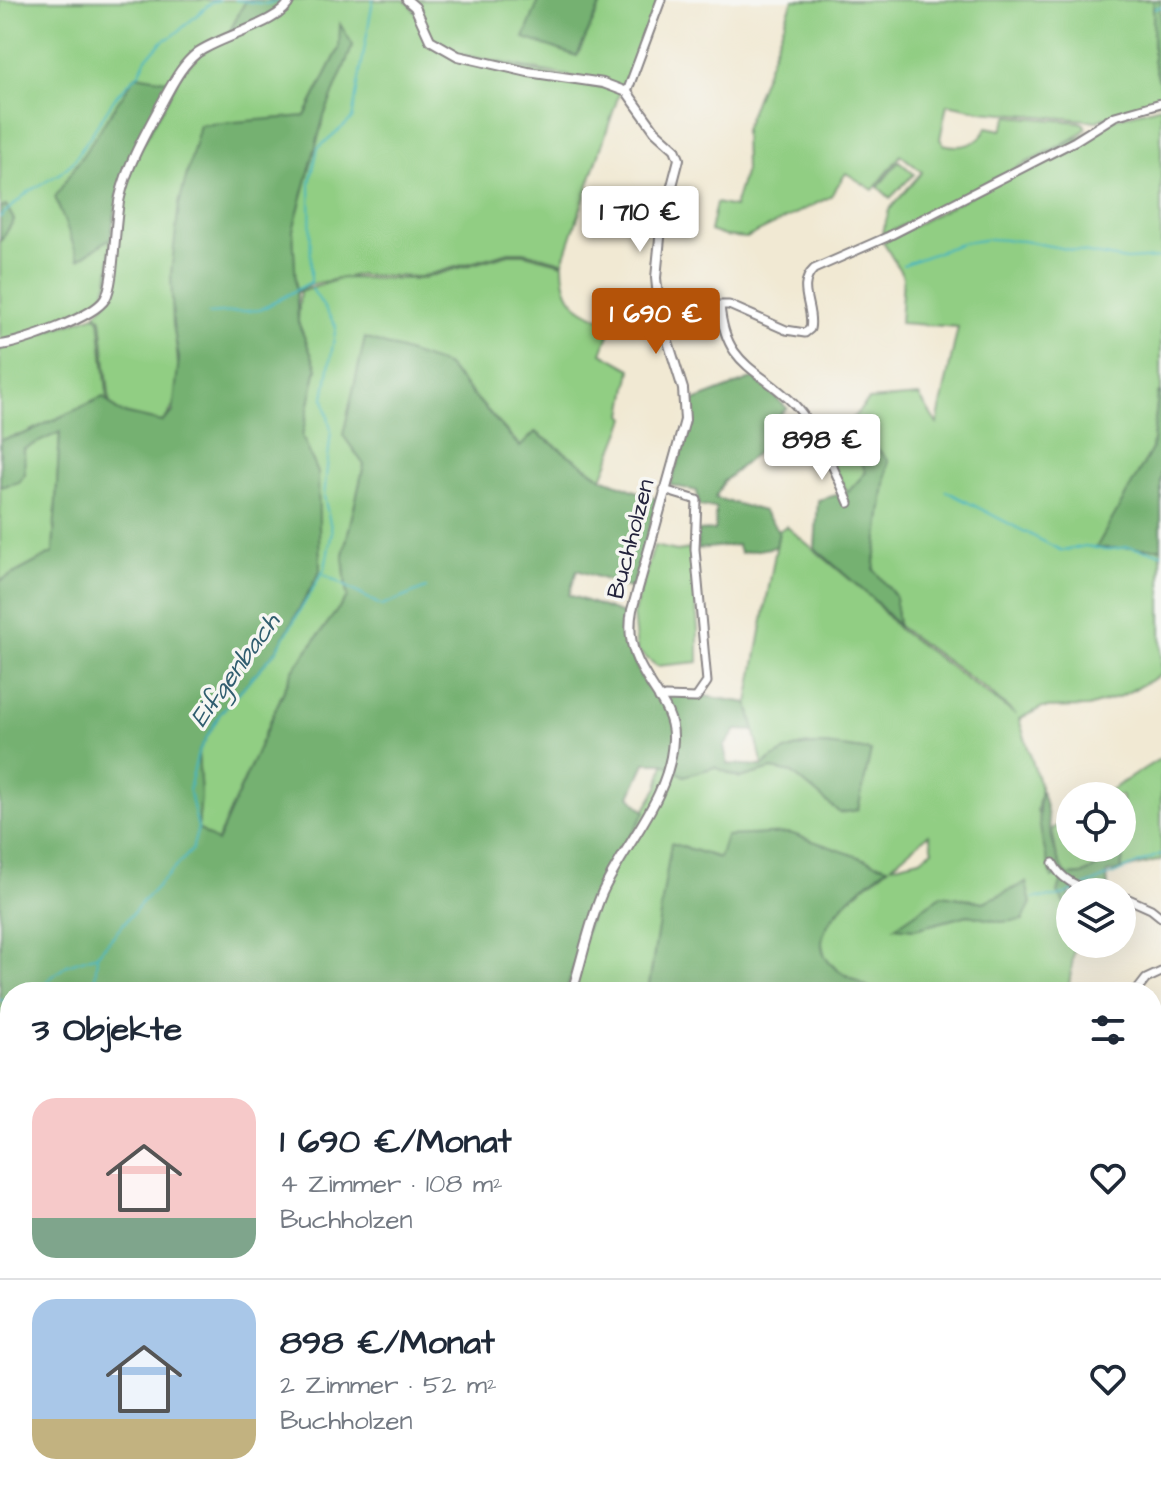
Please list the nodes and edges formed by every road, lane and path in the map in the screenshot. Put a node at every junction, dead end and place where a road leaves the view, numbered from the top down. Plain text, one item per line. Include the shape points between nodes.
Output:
1 (290, 0) edge
2 (407, 0) edge
3 (661, 0) edge
4 (627, 92) junction
5 (1161, 103) edge
6 (659, 305) junction
7 (720, 305) junction
8 (0, 345) edge
9 (664, 490) junction
10 (849, 503) dead end
11 (659, 699) junction
12 (1053, 863) dead end
13 (1066, 878) edge
14 (1136, 902) edge
15 (1161, 917) edge
16 (1161, 972) edge
17 (575, 982) edge
18 (1144, 982) edge

1 - 8 street via 278,16 199,52 180,71 132,160 114,227 109,291 99,307
2 - 4 street via 430,40 458,56
3 - 4 street
4 - 6 street, Buchholzen via 679,159 657,251
5 - 7 street via 1115,116 1075,141 812,271 805,285 812,321 807,332 794,333
6 - 7 street
6 - 9 street, Buchholzen via 686,404 682,438
7 - 10 street via 734,355 795,406
9 - 11 street, Buchholzen via 629,641
9 - 11 street via 697,500 695,549 707,682 696,698
11 - 17 street, Buchholzen via 673,731 664,779 603,891
12 - 13 street
14 - 15 street
16 - 18 street

